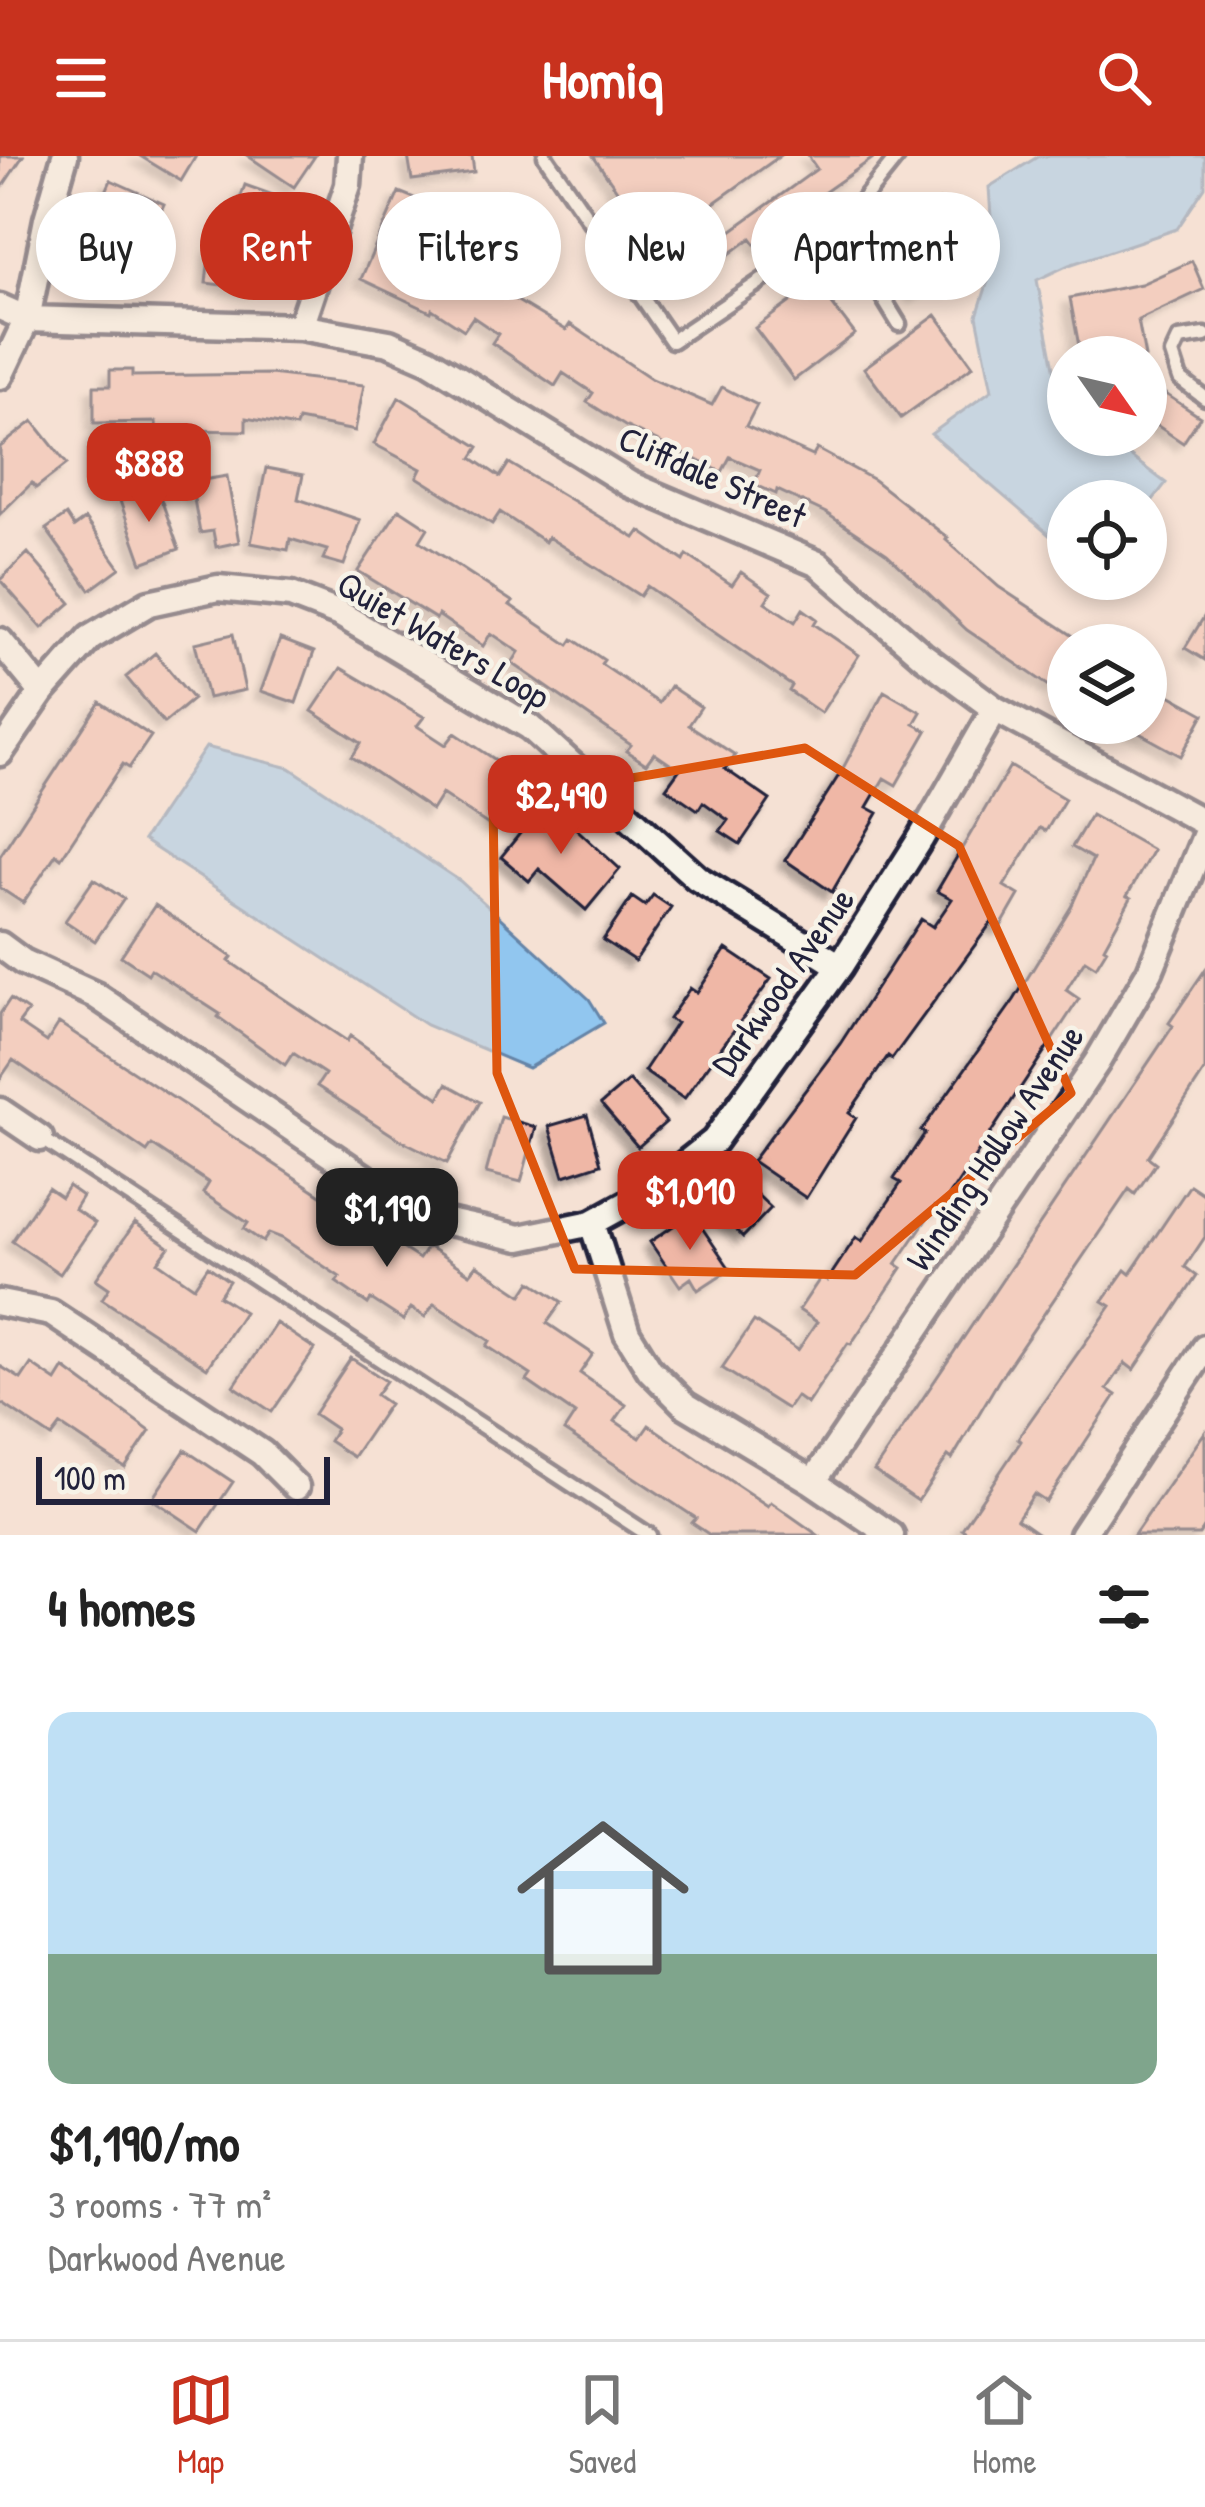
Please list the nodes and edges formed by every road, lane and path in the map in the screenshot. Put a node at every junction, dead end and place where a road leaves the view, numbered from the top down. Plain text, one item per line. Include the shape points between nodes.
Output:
1 (65, 156) edge
2 (350, 156) edge
3 (545, 156) edge
4 (898, 156) edge
5 (869, 192) edge
6 (751, 288) edge
7 (884, 300) edge
8 (0, 307) edge
9 (27, 319) junction
10 (899, 324) dead end
11 (300, 327) junction
12 (1205, 335) edge
13 (0, 376) edge
14 (1205, 398) edge
15 (0, 641) edge
16 (41, 692) junction
17 (995, 709) junction
18 (0, 753) edge
19 (1205, 824) edge
20 (1205, 836) edge
21 (0, 945) edge
22 (840, 966) junction
23 (0, 1112) edge
24 (40, 1138) joint
25 (592, 1223) junction
26 (0, 1303) edge
27 (1205, 1348) edge
28 (813, 1482) junction
29 (296, 1487) dead end
30 (649, 1535) edge
31 (891, 1535) edge
32 (1082, 1535) edge

1 - 9 street
2 - 11 street via 348,185
3 - 6 lane via 672,341
4 - 5 lane
7 - 10 lane
8 - 9 street, Cliffdale Street
9 - 11 street, Cliffdale Street
9 - 13 street
11 - 17 street, Cliffdale Street via 389,343 629,484 818,564
12 - 14 lane via 1180,339 1172,354 1180,379
15 - 16 street
16 - 18 street
16 - 22 street, Quiet Waters Loop via 90,638 149,603 218,588 291,595 340,614 530,727 697,878
17 - 19 street, Cliffdale Street
17 - 22 street, Darkwood Avenue
20 - 28 street, Winding Hollow Avenue via 1150,971 1097,1062
21 - 25 street, Darkwood Avenue via 95,995 371,1182 448,1222 520,1238
22 - 25 street, Darkwood Avenue via 714,1141 652,1190
23 - 24 street
24 - 30 lane
25 - 28 street via 627,1334 650,1370 685,1406
26 - 29 street via 51,1313 262,1453
27 - 32 street
28 - 31 street

